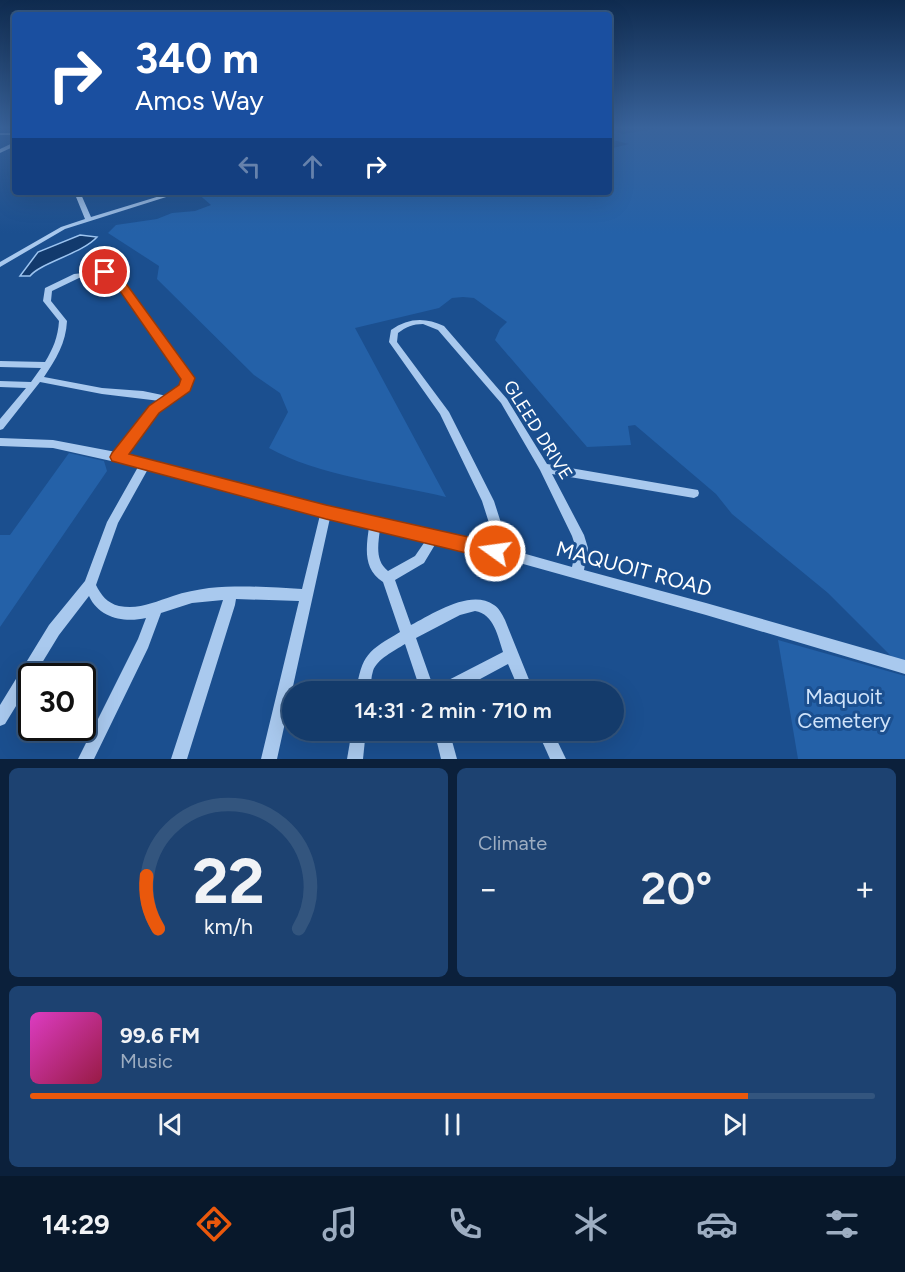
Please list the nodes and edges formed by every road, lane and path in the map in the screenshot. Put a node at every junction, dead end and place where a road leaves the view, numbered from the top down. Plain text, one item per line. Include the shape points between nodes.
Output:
1 (78, 195) edge
2 (169, 195) edge
3 (88, 219) junction
4 (0, 265) edge
5 (0, 364) edge
6 (46, 365) junction
7 (36, 382) junction
8 (0, 384) edge
9 (167, 399) junction
10 (4, 416) edge
11 (0, 426) edge
12 (0, 442) edge
13 (118, 457) junction
14 (145, 464) junction
15 (544, 468) junction
16 (694, 493) dead end
17 (326, 512) junction
18 (375, 523) junction
19 (433, 537) junction
20 (495, 551) junction
21 (577, 574) junction
22 (388, 578) junction
23 (90, 585) junction
24 (230, 595) junction
25 (306, 595) junction
26 (156, 609) junction
27 (407, 636) junction
28 (511, 655) junction
29 (905, 667) edge
30 (366, 681) edge
31 (424, 681) edge
32 (461, 681) edge
33 (522, 681) edge
34 (0, 719) edge
35 (357, 741) edge
36 (444, 741) edge
37 (549, 741) edge
38 (86, 759) edge
39 (179, 759) edge
40 (269, 759) edge
41 (355, 759) edge
42 (449, 759) edge
43 (558, 759) edge

1 - 3 street
2 - 3 street
3 - 4 street via 45,237
5 - 6 street
6 - 7 street
6 - 9 street via 64,333 63,321 47,301 48,290 77,276 111,272 188,378 185,387
7 - 8 street
7 - 9 street via 60,381 100,391
7 - 10 street
9 - 13 street
10 - 11 street
12 - 13 street, MAQUOIT ROAD via 53,444
13 - 14 street, MAQUOIT ROAD
14 - 17 street, MAQUOIT ROAD
14 - 23 street via 113,522
15 - 16 street
15 - 20 street, GLEED DRIVE via 504,401 441,328 415,322 394,332 395,345 444,412 488,501 496,526
15 - 21 street, GLEED DRIVE via 578,535 582,548
17 - 18 street, MAQUOIT ROAD
17 - 25 street
18 - 19 street, MAQUOIT ROAD
18 - 22 street via 372,558 377,571
19 - 20 street, MAQUOIT ROAD
19 - 22 street via 419,562
20 - 21 street, MAQUOIT ROAD
21 - 29 street, MAQUOIT ROAD
22 - 27 street
23 - 26 street via 107,609 138,615
23 - 34 street via 54,630
24 - 25 street
24 - 26 street via 184,598
24 - 39 street
25 - 40 street
26 - 38 street
27 - 28 street via 458,609 479,605 489,609 499,623
27 - 30 street via 378,653 370,662
27 - 31 street
28 - 32 street
28 - 33 street
35 - 41 street
36 - 42 street
37 - 43 street

